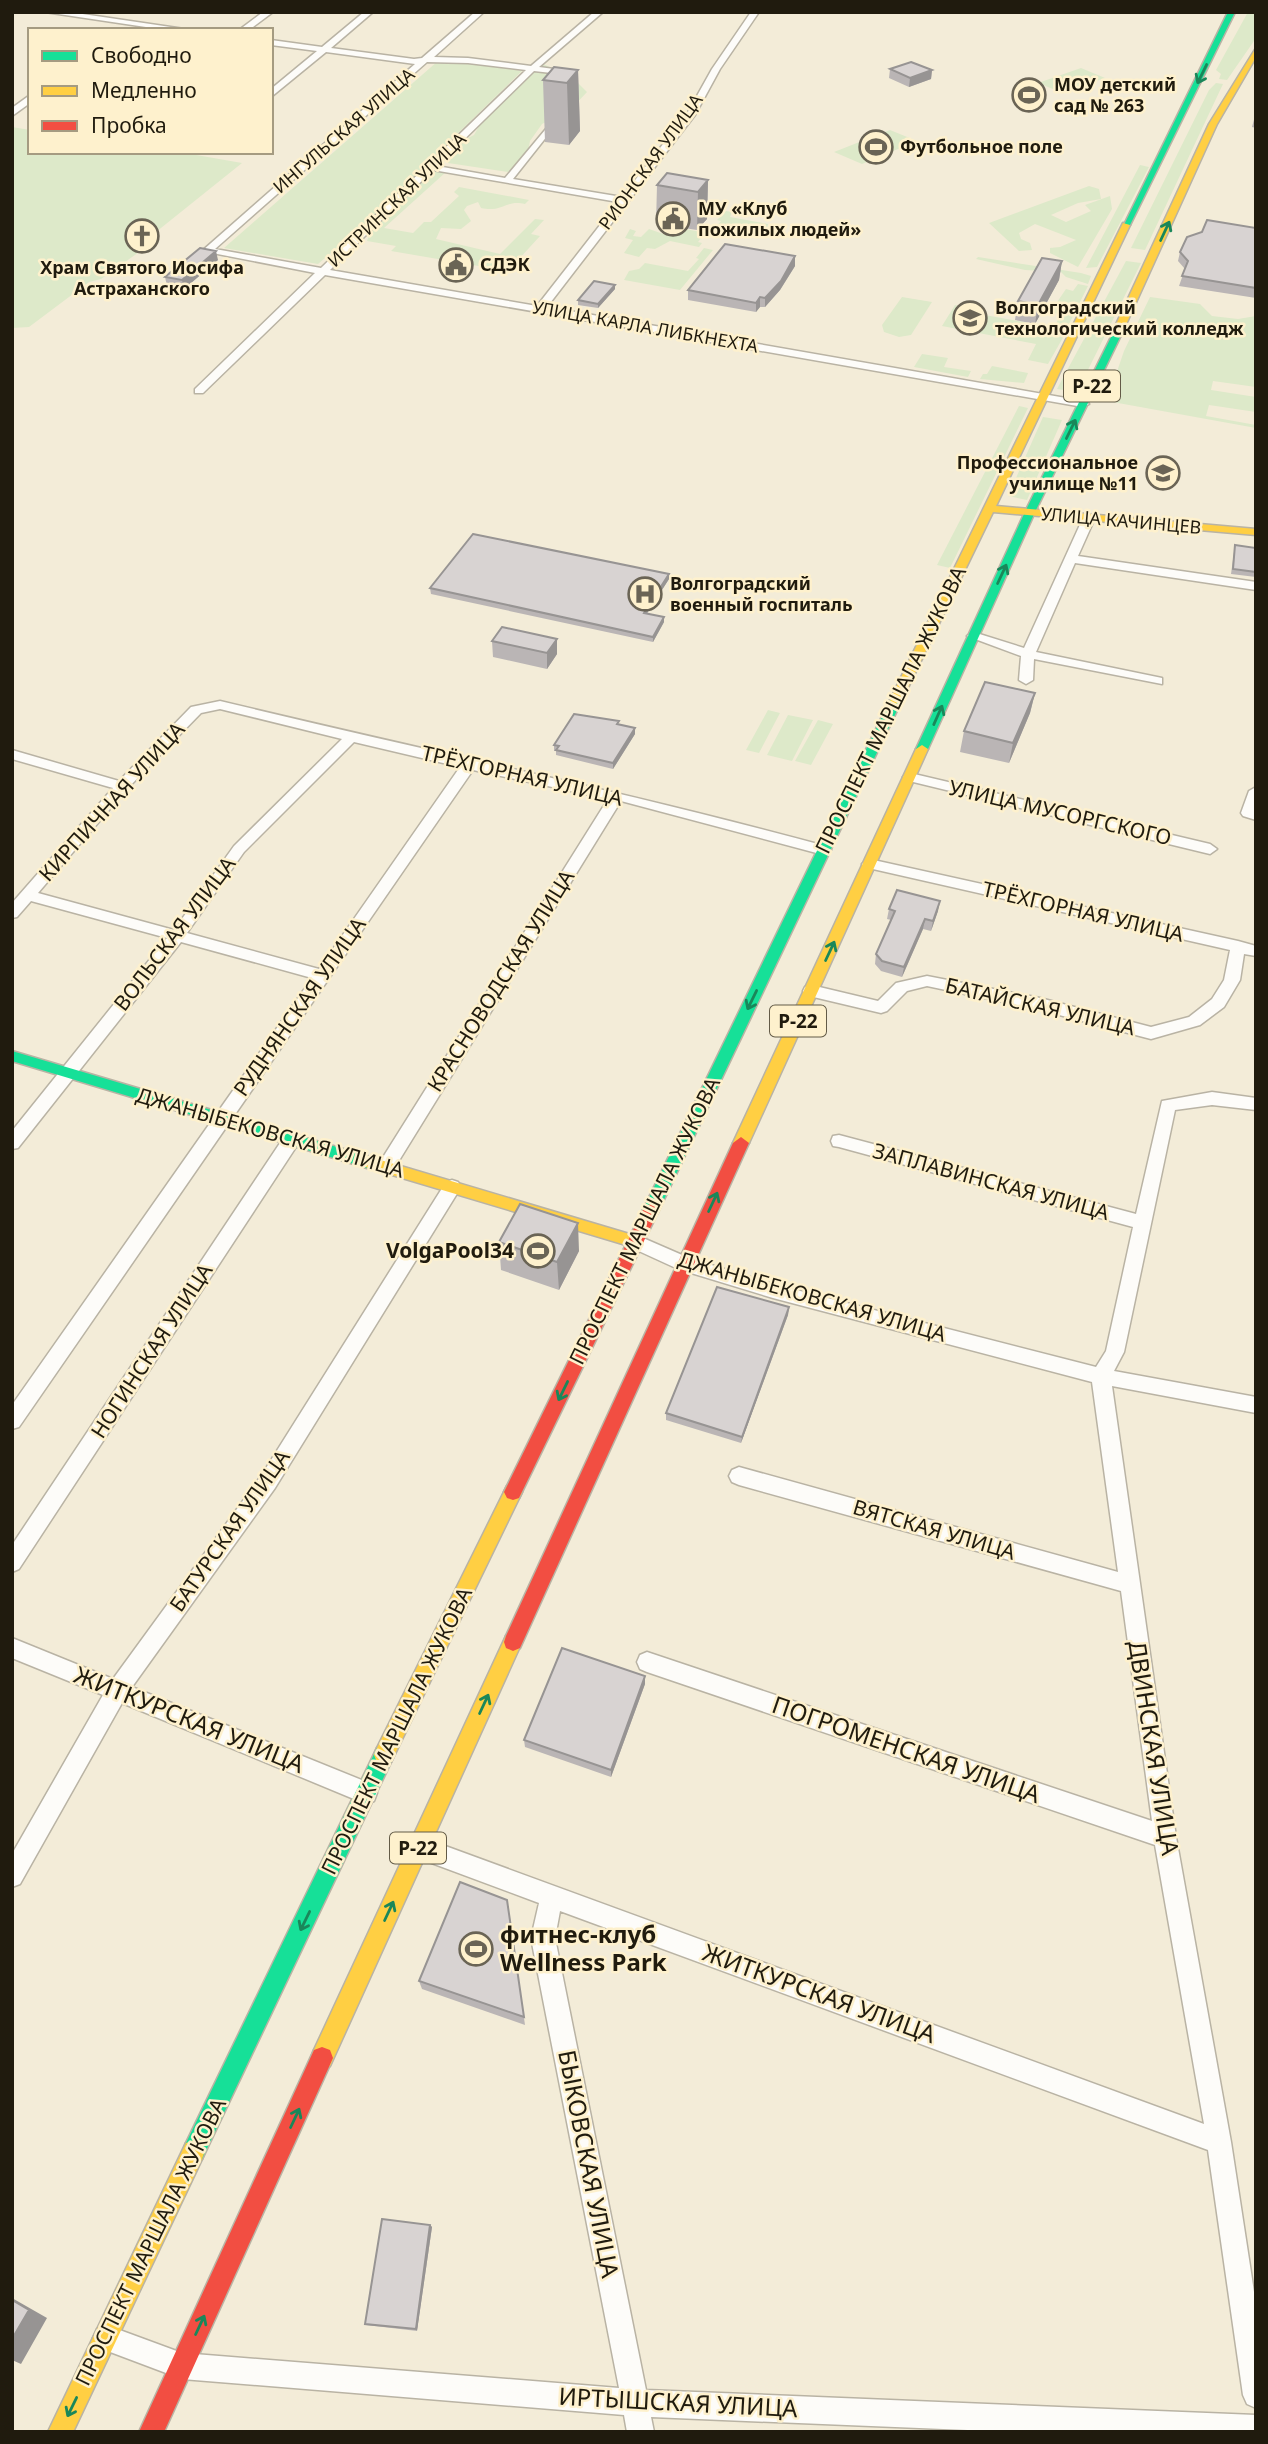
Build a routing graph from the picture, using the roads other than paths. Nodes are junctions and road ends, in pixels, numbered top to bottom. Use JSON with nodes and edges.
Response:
{"nodes":[{"id":1,"x":49,"y":12,"type":"edge"},
{"id":2,"x":270,"y":12,"type":"edge"},
{"id":3,"x":369,"y":12,"type":"edge"},
{"id":4,"x":480,"y":12,"type":"edge"},
{"id":5,"x":599,"y":12,"type":"edge"},
{"id":6,"x":755,"y":12,"type":"edge"},
{"id":7,"x":1233,"y":12,"type":"edge"},
{"id":8,"x":134,"y":27,"type":"edge"},
{"id":9,"x":152,"y":28,"type":"edge"},
{"id":10,"x":246,"y":28,"type":"edge"},
{"id":11,"x":273,"y":42,"type":"edge"},
{"id":12,"x":322,"y":50,"type":"junction"},
{"id":13,"x":1256,"y":50,"type":"edge"},
{"id":14,"x":427,"y":58,"type":"junction"},
{"id":15,"x":532,"y":69,"type":"junction"},
{"id":16,"x":566,"y":73,"type":"edge"},
{"id":17,"x":273,"y":92,"type":"edge"},
{"id":18,"x":28,"y":100,"type":"edge"},
{"id":19,"x":12,"y":113,"type":"edge"},
{"id":20,"x":555,"y":121,"type":"edge"},
{"id":21,"x":429,"y":167,"type":"junction"},
{"id":22,"x":507,"y":181,"type":"junction"},
{"id":23,"x":625,"y":200,"type":"junction"},
{"id":24,"x":207,"y":251,"type":"joint"},
{"id":25,"x":1133,"y":256,"type":"junction"},
{"id":26,"x":324,"y":271,"type":"junction"},
{"id":27,"x":541,"y":308,"type":"junction"},
{"id":28,"x":199,"y":391,"type":"dead end"},
{"id":29,"x":1041,"y":396,"type":"junction"},
{"id":30,"x":1083,"y":404,"type":"junction"},
{"id":31,"x":987,"y":508,"type":"junction"},
{"id":32,"x":1030,"y":512,"type":"junction"},
{"id":33,"x":1090,"y":518,"type":"junction"},
{"id":34,"x":1256,"y":532,"type":"edge"},
{"id":35,"x":1072,"y":558,"type":"junction"},
{"id":36,"x":1256,"y":586,"type":"edge"},
{"id":37,"x":973,"y":636,"type":"junction"},
{"id":38,"x":1028,"y":654,"type":"junction"},
{"id":39,"x":1026,"y":680,"type":"dead end"},
{"id":40,"x":1157,"y":681,"type":"dead end"},
{"id":41,"x":220,"y":705,"type":"joint"},
{"id":42,"x":352,"y":736,"type":"junction"},
{"id":43,"x":12,"y":754,"type":"edge"},
{"id":44,"x":469,"y":765,"type":"junction"},
{"id":45,"x":910,"y":777,"type":"junction"},
{"id":46,"x":122,"y":786,"type":"junction"},
{"id":47,"x":1256,"y":791,"type":"edge"},
{"id":48,"x":617,"y":796,"type":"junction"},
{"id":49,"x":1256,"y":815,"type":"edge"},
{"id":50,"x":1210,"y":849,"type":"dead end"},
{"id":51,"x":824,"y":850,"type":"junction"},
{"id":52,"x":869,"y":864,"type":"junction"},
{"id":53,"x":28,"y":895,"type":"junction"},
{"id":54,"x":12,"y":913,"type":"edge"},
{"id":55,"x":178,"y":936,"type":"junction"},
{"id":56,"x":1238,"y":946,"type":"junction"},
{"id":57,"x":1256,"y":951,"type":"edge"},
{"id":58,"x":320,"y":975,"type":"junction"},
{"id":59,"x":811,"y":991,"type":"junction"},
{"id":60,"x":12,"y":1056,"type":"edge"},
{"id":61,"x":68,"y":1073,"type":"junction"},
{"id":62,"x":1256,"y":1104,"type":"edge"},
{"id":63,"x":221,"y":1119,"type":"junction"},
{"id":64,"x":292,"y":1139,"type":"junction"},
{"id":65,"x":839,"y":1141,"type":"dead end"},
{"id":66,"x":12,"y":1143,"type":"edge"},
{"id":67,"x":386,"y":1167,"type":"junction"},
{"id":68,"x":452,"y":1187,"type":"junction"},
{"id":69,"x":1143,"y":1223,"type":"junction"},
{"id":70,"x":636,"y":1242,"type":"junction"},
{"id":71,"x":684,"y":1264,"type":"junction"},
{"id":72,"x":1101,"y":1376,"type":"junction"},
{"id":73,"x":1256,"y":1405,"type":"edge"},
{"id":74,"x":12,"y":1422,"type":"edge"},
{"id":75,"x":739,"y":1476,"type":"dead end"},
{"id":76,"x":12,"y":1563,"type":"edge"},
{"id":77,"x":1128,"y":1584,"type":"junction"},
{"id":78,"x":12,"y":1648,"type":"edge"},
{"id":79,"x":647,"y":1662,"type":"dead end"},
{"id":80,"x":118,"y":1689,"type":"junction"},
{"id":81,"x":366,"y":1793,"type":"junction"},
{"id":82,"x":1165,"y":1837,"type":"junction"},
{"id":83,"x":418,"y":1847,"type":"junction"},
{"id":84,"x":12,"y":1877,"type":"edge"},
{"id":85,"x":552,"y":1896,"type":"junction"},
{"id":86,"x":1219,"y":2141,"type":"junction"},
{"id":87,"x":106,"y":2338,"type":"junction"},
{"id":88,"x":182,"y":2366,"type":"junction"},
{"id":89,"x":1256,"y":2395,"type":"edge"},
{"id":90,"x":636,"y":2403,"type":"junction"},
{"id":91,"x":1256,"y":2428,"type":"edge"},
{"id":92,"x":60,"y":2432,"type":"edge"},
{"id":93,"x":152,"y":2432,"type":"edge"},
{"id":94,"x":641,"y":2432,"type":"edge"}],
"edges":[{"from":1,"to":8,"type":"street"},
{"from":2,"to":10,"type":"street"},
{"from":3,"to":12,"type":"street"},
{"from":4,"to":14,"type":"street","name":"ИНГУЛЬСКАЯ УЛИЦА"},
{"from":5,"to":15,"type":"street","name":"ИСТРИНСКАЯ УЛИЦА"},
{"from":6,"to":23,"type":"street","name":"РИОНСКАЯ УЛИЦА"},
{"from":7,"to":25,"type":"main road","name":"ПРОСПЕКТ МАРШАЛА ЖУКОВА","number":"Р-22","one_way":true},
{"from":8,"to":9,"type":"street"},
{"from":11,"to":12,"type":"street"},
{"from":12,"to":14,"type":"street"},
{"from":12,"to":17,"type":"street"},
{"from":25,"to":13,"type":"main road","name":"ПРОСПЕКТ МАРШАЛА ЖУКОВА","number":"Р-22","one_way":true},
{"from":14,"to":15,"type":"street"},
{"from":14,"to":24,"type":"street","name":"ИНГУЛЬСКАЯ УЛИЦА"},
{"from":15,"to":16,"type":"street"},
{"from":15,"to":21,"type":"street","name":"ИСТРИНСКАЯ УЛИЦА"},
{"from":18,"to":19,"type":"street"},
{"from":20,"to":22,"type":"street"},
{"from":21,"to":22,"type":"street"},
{"from":21,"to":26,"type":"street","name":"ИСТРИНСКАЯ УЛИЦА"},
{"from":22,"to":23,"type":"street"},
{"from":23,"to":27,"type":"street","name":"РИОНСКАЯ УЛИЦА"},
{"from":24,"to":26,"type":"street","name":"УЛИЦА КАРЛА ЛИБКНЕХТА"},
{"from":25,"to":29,"type":"main road","name":"ПРОСПЕКТ МАРШАЛА ЖУКОВА","number":"Р-22"},
{"from":25,"to":30,"type":"main road","name":"ПРОСПЕКТ МАРШАЛА ЖУКОВА","number":"Р-22"},
{"from":26,"to":27,"type":"street","name":"УЛИЦА КАРЛА ЛИБКНЕХТА"},
{"from":26,"to":28,"type":"street","name":"ИСТРИНСКАЯ УЛИЦА"},
{"from":27,"to":29,"type":"street","name":"УЛИЦА КАРЛА ЛИБКНЕХТА"},
{"from":29,"to":30,"type":"street","name":"УЛИЦА КАРЛА ЛИБКНЕХТА"},
{"from":29,"to":31,"type":"main road","name":"ПРОСПЕКТ МАРШАЛА ЖУКОВА","number":"Р-22"},
{"from":32,"to":30,"type":"main road","name":"ПРОСПЕКТ МАРШАЛА ЖУКОВА","number":"Р-22","one_way":true},
{"from":31,"to":32,"type":"main road","name":"УЛИЦА КАЧИНЦЕВ"},
{"from":31,"to":51,"type":"main road","name":"ПРОСПЕКТ МАРШАЛА ЖУКОВА","number":"Р-22"},
{"from":32,"to":33,"type":"main road","name":"УЛИЦА КАЧИНЦЕВ"},
{"from":37,"to":32,"type":"main road","name":"ПРОСПЕКТ МАРШАЛА ЖУКОВА","number":"Р-22","one_way":true},
{"from":33,"to":34,"type":"main road","name":"УЛИЦА КАЧИНЦЕВ"},
{"from":33,"to":35,"type":"street"},
{"from":35,"to":36,"type":"street"},
{"from":35,"to":38,"type":"street"},
{"from":37,"to":38,"type":"street"},
{"from":45,"to":37,"type":"main road","name":"ПРОСПЕКТ МАРШАЛА ЖУКОВА","number":"Р-22","one_way":true},
{"from":38,"to":39,"type":"street"},
{"from":38,"to":40,"type":"street"},
{"from":41,"to":42,"type":"street","name":"ТРЁХГОРНАЯ УЛИЦА"},
{"from":41,"to":46,"type":"street","name":"КИРПИЧНАЯ УЛИЦА"},
{"from":42,"to":44,"type":"street","name":"ТРЁХГОРНАЯ УЛИЦА"},
{"from":42,"to":55,"type":"street","name":"ВОЛЬСКАЯ УЛИЦА"},
{"from":43,"to":46,"type":"street"},
{"from":44,"to":48,"type":"street","name":"ТРЁХГОРНАЯ УЛИЦА"},
{"from":44,"to":58,"type":"street","name":"РУДНЯНСКАЯ УЛИЦА"},
{"from":45,"to":50,"type":"street","name":"УЛИЦА МУСОРГСКОГО"},
{"from":45,"to":52,"type":"main road","name":"ПРОСПЕКТ МАРШАЛА ЖУКОВА","number":"Р-22"},
{"from":46,"to":53,"type":"street","name":"КИРПИЧНАЯ УЛИЦА"},
{"from":47,"to":49,"type":"street"},
{"from":48,"to":51,"type":"street","name":"ТРЁХГОРНАЯ УЛИЦА"},
{"from":48,"to":67,"type":"street","name":"КРАСНОВОДСКАЯ УЛИЦА"},
{"from":51,"to":70,"type":"main road","name":"ПРОСПЕКТ МАРШАЛА ЖУКОВА","number":"Р-22","one_way":true},
{"from":52,"to":56,"type":"street","name":"ТРЁХГОРНАЯ УЛИЦА"},
{"from":59,"to":52,"type":"main road","name":"ПРОСПЕКТ МАРШАЛА ЖУКОВА","number":"Р-22","one_way":true},
{"from":53,"to":54,"type":"street","name":"КИРПИЧНАЯ УЛИЦА"},
{"from":53,"to":55,"type":"street"},
{"from":55,"to":58,"type":"street"},
{"from":55,"to":61,"type":"street","name":"ВОЛЬСКАЯ УЛИЦА"},
{"from":56,"to":57,"type":"street","name":"ТРЁХГОРНАЯ УЛИЦА"},
{"from":56,"to":59,"type":"street","name":"БАТАЙСКАЯ УЛИЦА"},
{"from":58,"to":63,"type":"street","name":"РУДНЯНСКАЯ УЛИЦА"},
{"from":71,"to":59,"type":"main road","name":"ПРОСПЕКТ МАРШАЛА ЖУКОВА","number":"Р-22","one_way":true},
{"from":60,"to":61,"type":"main road","name":"ДЖАНЫБЕКОВСКАЯ УЛИЦА"},
{"from":61,"to":63,"type":"main road","name":"ДЖАНЫБЕКОВСКАЯ УЛИЦА"},
{"from":61,"to":66,"type":"street","name":"ВОЛЬСКАЯ УЛИЦА"},
{"from":62,"to":69,"type":"street"},
{"from":63,"to":64,"type":"main road","name":"ДЖАНЫБЕКОВСКАЯ УЛИЦА"},
{"from":63,"to":74,"type":"street","name":"РУДНЯНСКАЯ УЛИЦА"},
{"from":64,"to":67,"type":"main road","name":"ДЖАНЫБЕКОВСКАЯ УЛИЦА"},
{"from":64,"to":76,"type":"street","name":"НОГИНСКАЯ УЛИЦА"},
{"from":65,"to":69,"type":"street","name":"ЗАПЛАВИНСКАЯ УЛИЦА"},
{"from":67,"to":68,"type":"main road","name":"ДЖАНЫБЕКОВСКАЯ УЛИЦА"},
{"from":68,"to":70,"type":"main road","name":"ДЖАНЫБЕКОВСКАЯ УЛИЦА"},
{"from":68,"to":80,"type":"street","name":"БАТУРСКАЯ УЛИЦА"},
{"from":69,"to":72,"type":"street"},
{"from":70,"to":71,"type":"street","name":"ДЖАНЫБЕКОВСКАЯ УЛИЦА"},
{"from":70,"to":81,"type":"main road","name":"ПРОСПЕКТ МАРШАЛА ЖУКОВА","number":"Р-22","one_way":true},
{"from":71,"to":72,"type":"street","name":"ДЖАНЫБЕКОВСКАЯ УЛИЦА"},
{"from":83,"to":71,"type":"main road","name":"ПРОСПЕКТ МАРШАЛА ЖУКОВА","number":"Р-22","one_way":true},
{"from":72,"to":73,"type":"street","name":"ДЖАНЫБЕКОВСКАЯ УЛИЦА"},
{"from":72,"to":77,"type":"street","name":"ДВИНСКАЯ УЛИЦА"},
{"from":75,"to":77,"type":"street","name":"ВЯТСКАЯ УЛИЦА"},
{"from":77,"to":82,"type":"street","name":"ДВИНСКАЯ УЛИЦА"},
{"from":78,"to":80,"type":"street","name":"ЖИТКУРСКАЯ УЛИЦА"},
{"from":79,"to":82,"type":"street","name":"ПОГРОМЕНСКАЯ УЛИЦА"},
{"from":80,"to":81,"type":"street","name":"ЖИТКУРСКАЯ УЛИЦА"},
{"from":80,"to":84,"type":"street","name":"БАТУРСКАЯ УЛИЦА"},
{"from":81,"to":87,"type":"main road","name":"ПРОСПЕКТ МАРШАЛА ЖУКОВА","number":"Р-22","one_way":true},
{"from":82,"to":86,"type":"street","name":"ДВИНСКАЯ УЛИЦА"},
{"from":83,"to":85,"type":"street","name":"ЖИТКУРСКАЯ УЛИЦА"},
{"from":88,"to":83,"type":"main road","name":"ПРОСПЕКТ МАРШАЛА ЖУКОВА","number":"Р-22","one_way":true},
{"from":85,"to":86,"type":"street","name":"ЖИТКУРСКАЯ УЛИЦА"},
{"from":85,"to":90,"type":"street","name":"БЫКОВСКАЯ УЛИЦА"},
{"from":86,"to":89,"type":"street","name":"ДВИНСКАЯ УЛИЦА"},
{"from":87,"to":88,"type":"street","name":"ИРТЫШСКАЯ УЛИЦА"},
{"from":87,"to":92,"type":"main road","name":"ПРОСПЕКТ МАРШАЛА ЖУКОВА","number":"Р-22","one_way":true},
{"from":88,"to":90,"type":"street","name":"ИРТЫШСКАЯ УЛИЦА"},
{"from":88,"to":93,"type":"main road","name":"ПРОСПЕКТ МАРШАЛА ЖУКОВА","number":"Р-22"},
{"from":90,"to":91,"type":"street","name":"ИРТЫШСКАЯ УЛИЦА"},
{"from":90,"to":94,"type":"street","name":"БЫКОВСКАЯ УЛИЦА"}]}
